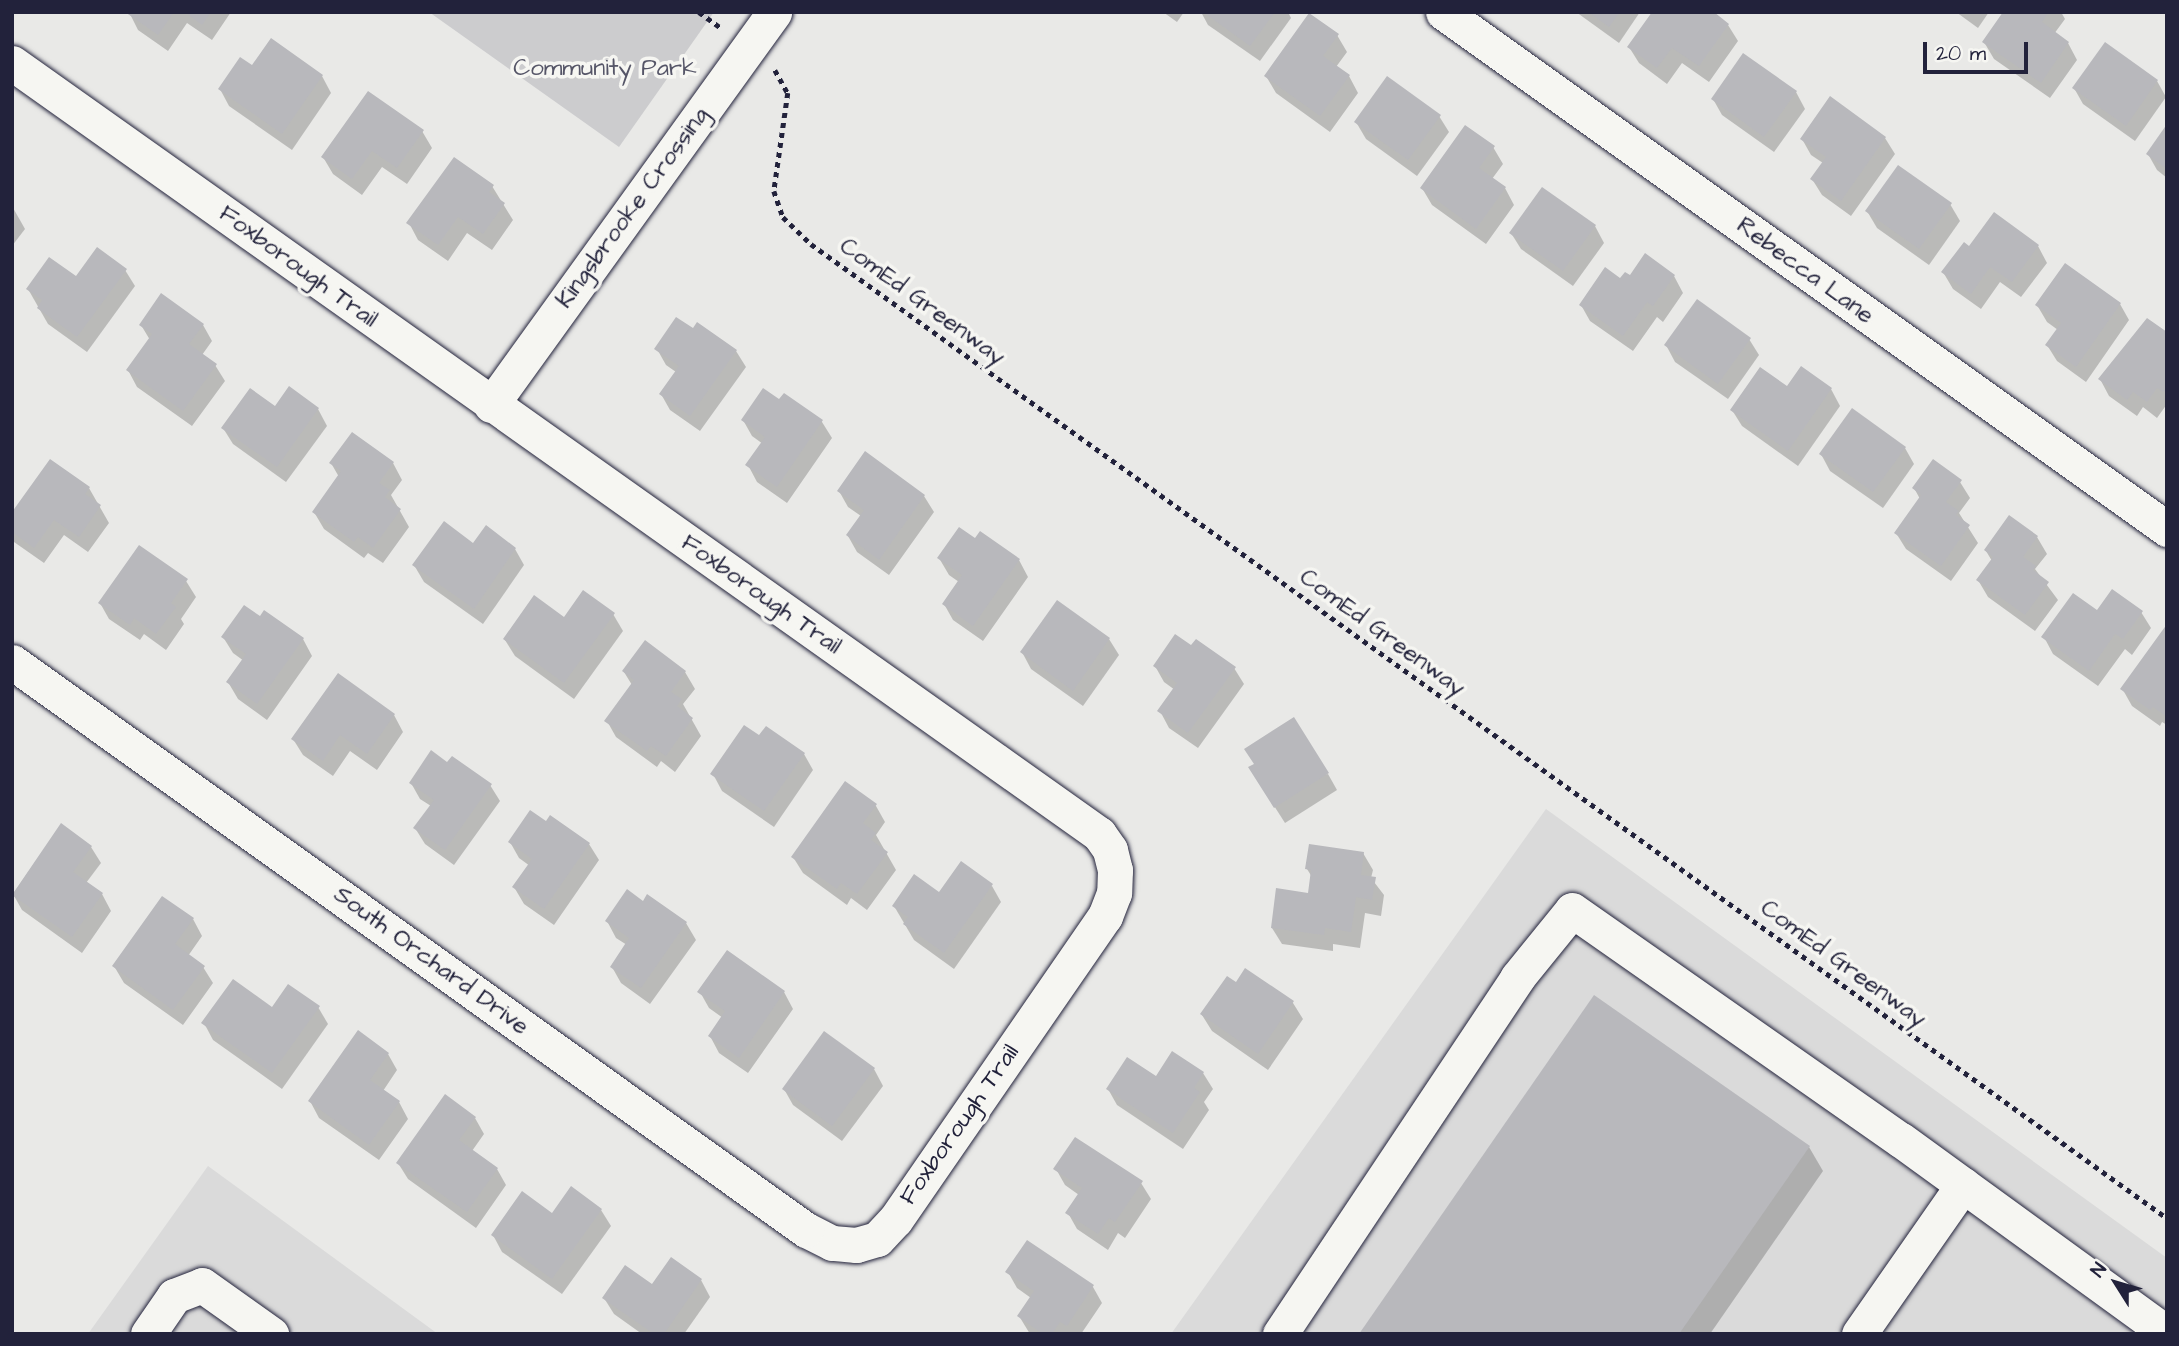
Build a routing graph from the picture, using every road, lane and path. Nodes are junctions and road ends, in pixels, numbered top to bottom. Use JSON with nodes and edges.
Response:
{"nodes":[{"id":1,"x":699,"y":12,"type":"edge"},
{"id":2,"x":774,"y":12,"type":"edge"},
{"id":3,"x":1443,"y":12,"type":"edge"},
{"id":4,"x":749,"y":48,"type":"junction"},
{"id":5,"x":12,"y":63,"type":"edge"},
{"id":6,"x":491,"y":405,"type":"junction"},
{"id":7,"x":2162,"y":516,"type":"edge"},
{"id":8,"x":12,"y":662,"type":"edge"},
{"id":9,"x":1962,"y":1185,"type":"junction"},
{"id":10,"x":2167,"y":1218,"type":"edge"},
{"id":11,"x":856,"y":1245,"type":"joint"},
{"id":12,"x":2167,"y":1333,"type":"edge"},
{"id":13,"x":148,"y":1334,"type":"edge"},
{"id":14,"x":271,"y":1334,"type":"edge"},
{"id":15,"x":1280,"y":1334,"type":"edge"},
{"id":16,"x":1859,"y":1334,"type":"edge"}],
"edges":[{"from":1,"to":4,"type":"path","name":"ComEd Greenway"},
{"from":2,"to":4,"type":"street","name":"Kingsbrooke Crossing"},
{"from":3,"to":7,"type":"street","name":"Rebecca Lane"},
{"from":4,"to":6,"type":"street","name":"Kingsbrooke Crossing"},
{"from":4,"to":10,"type":"path","name":"ComEd Greenway"},
{"from":5,"to":6,"type":"street","name":"Foxborough Trail"},
{"from":6,"to":11,"type":"street","name":"Foxborough Trail"},
{"from":8,"to":11,"type":"street","name":"South Orchard Drive"},
{"from":9,"to":12,"type":"street"},
{"from":9,"to":15,"type":"street"},
{"from":9,"to":16,"type":"street"},
{"from":13,"to":14,"type":"street"}]}
